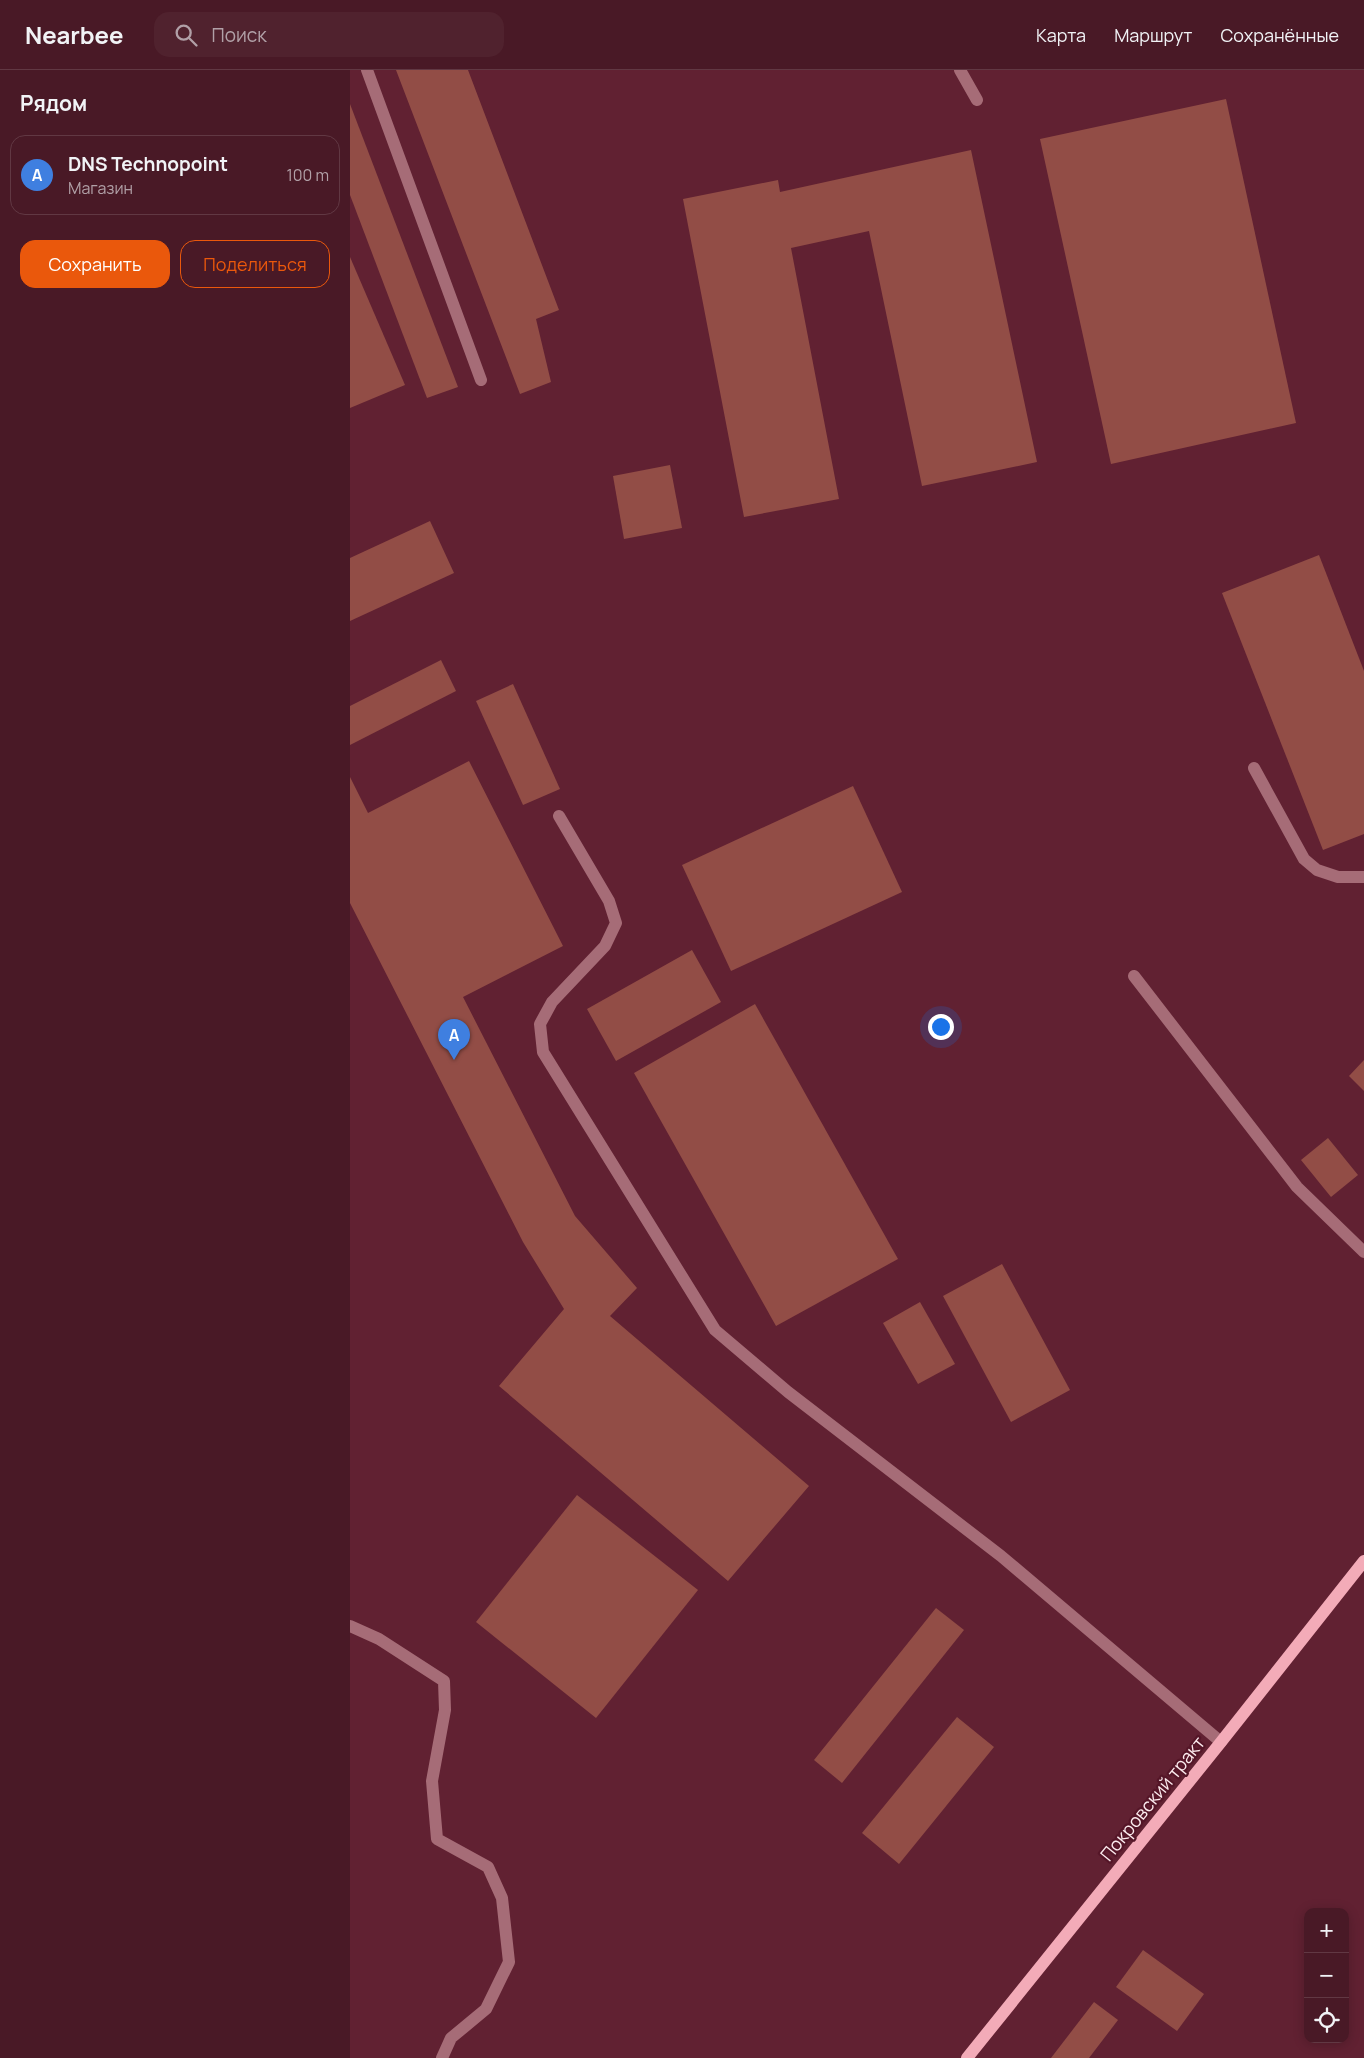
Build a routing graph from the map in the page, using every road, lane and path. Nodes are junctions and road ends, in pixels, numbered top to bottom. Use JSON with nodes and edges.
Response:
{"nodes":[{"id":1,"x":367,"y":70,"type":"edge"},
{"id":2,"x":960,"y":70,"type":"edge"},
{"id":3,"x":977,"y":100,"type":"dead end"},
{"id":4,"x":481,"y":380,"type":"dead end"},
{"id":5,"x":1254,"y":768,"type":"dead end"},
{"id":6,"x":559,"y":816,"type":"dead end"},
{"id":7,"x":1364,"y":878,"type":"edge"},
{"id":8,"x":1134,"y":976,"type":"dead end"},
{"id":9,"x":1364,"y":1252,"type":"edge"},
{"id":10,"x":1364,"y":1561,"type":"edge"},
{"id":11,"x":350,"y":1626,"type":"edge"},
{"id":12,"x":1221,"y":1742,"type":"junction"},
{"id":13,"x":442,"y":2058,"type":"edge"},
{"id":14,"x":967,"y":2058,"type":"edge"}],
"edges":[{"from":1,"to":4,"type":"lane"},
{"from":2,"to":3,"type":"lane"},
{"from":5,"to":7,"type":"lane"},
{"from":6,"to":12,"type":"lane"},
{"from":8,"to":9,"type":"lane"},
{"from":10,"to":12,"type":"main road","name":"Покровский тракт"},
{"from":11,"to":13,"type":"lane"},
{"from":12,"to":14,"type":"main road","name":"Покровский тракт"}]}
